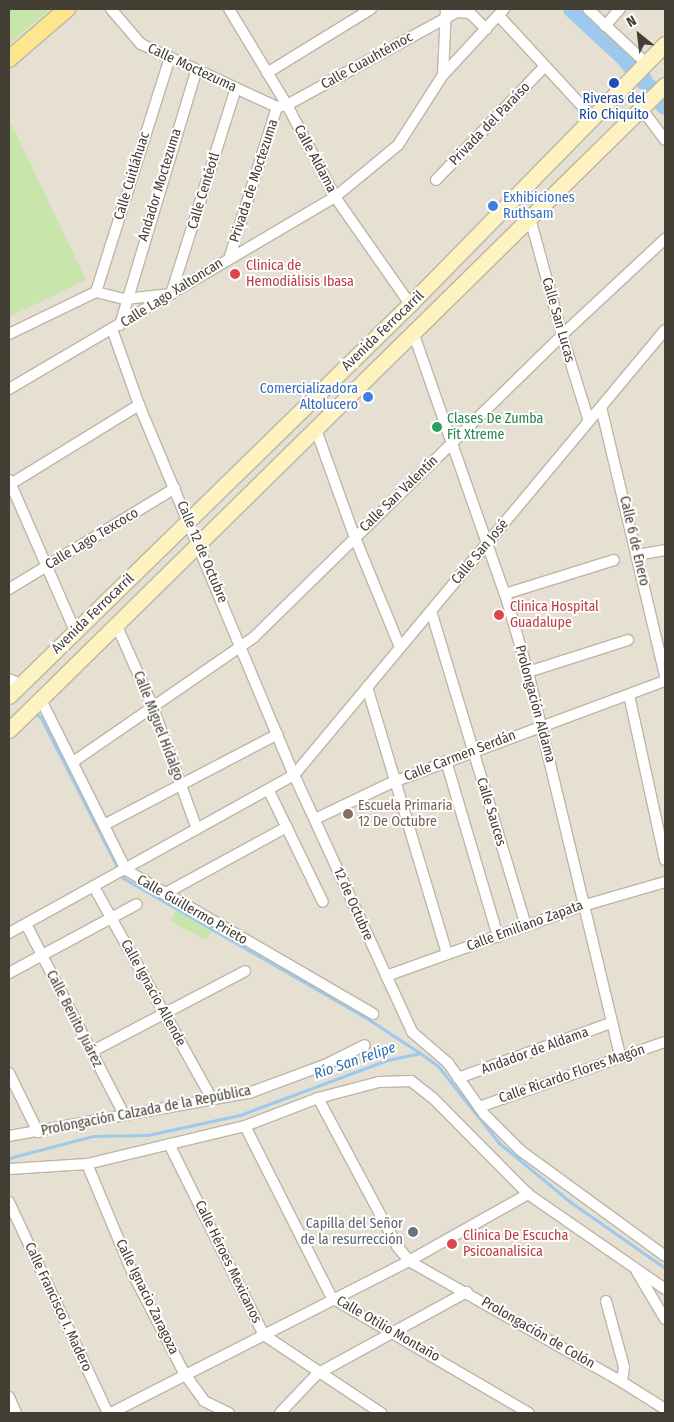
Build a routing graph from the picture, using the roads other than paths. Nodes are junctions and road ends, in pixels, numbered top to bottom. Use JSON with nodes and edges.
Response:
{"nodes":[{"id":1,"x":68,"y":9,"type":"edge"},
{"id":2,"x":111,"y":9,"type":"edge"},
{"id":3,"x":371,"y":9,"type":"edge"},
{"id":4,"x":588,"y":9,"type":"edge"},
{"id":5,"x":620,"y":9,"type":"edge"},
{"id":6,"x":234,"y":10,"type":"edge"},
{"id":7,"x":447,"y":12,"type":"edge"},
{"id":8,"x":502,"y":13,"type":"edge"},
{"id":9,"x":476,"y":14,"type":"edge"},
{"id":10,"x":605,"y":26,"type":"junction"},
{"id":11,"x":486,"y":29,"type":"junction"},
{"id":12,"x":665,"y":44,"type":"edge"},
{"id":13,"x":9,"y":59,"type":"edge"},
{"id":14,"x":169,"y":60,"type":"junction"},
{"id":15,"x":644,"y":65,"type":"junction"},
{"id":16,"x":544,"y":67,"type":"junction"},
{"id":17,"x":196,"y":71,"type":"junction"},
{"id":18,"x":267,"y":73,"type":"junction"},
{"id":19,"x":442,"y":75,"type":"junction"},
{"id":20,"x":664,"y":87,"type":"edge"},
{"id":21,"x":236,"y":88,"type":"junction"},
{"id":22,"x":643,"y":105,"type":"junction"},
{"id":23,"x":282,"y":106,"type":"junction"},
{"id":24,"x":593,"y":118,"type":"junction"},
{"id":25,"x":665,"y":140,"type":"edge"},
{"id":26,"x":547,"y":165,"type":"junction"},
{"id":27,"x":436,"y":180,"type":"dead end"},
{"id":28,"x":566,"y":182,"type":"junction"},
{"id":29,"x":335,"y":197,"type":"junction"},
{"id":30,"x":530,"y":218,"type":"junction"},
{"id":31,"x":665,"y":239,"type":"edge"},
{"id":32,"x":230,"y":256,"type":"junction"},
{"id":33,"x":96,"y":292,"type":"junction"},
{"id":34,"x":171,"y":294,"type":"junction"},
{"id":35,"x":125,"y":299,"type":"junction"},
{"id":36,"x":410,"y":304,"type":"junction"},
{"id":37,"x":116,"y":327,"type":"junction"},
{"id":38,"x":665,"y":330,"type":"edge"},
{"id":39,"x":413,"y":332,"type":"junction"},
{"id":40,"x":9,"y":334,"type":"edge"},
{"id":41,"x":562,"y":335,"type":"junction"},
{"id":42,"x":9,"y":389,"type":"edge"},
{"id":43,"x":139,"y":405,"type":"junction"},
{"id":44,"x":601,"y":407,"type":"junction"},
{"id":45,"x":589,"y":420,"type":"junction"},
{"id":46,"x":315,"y":427,"type":"junction"},
{"id":47,"x":452,"y":443,"type":"junction"},
{"id":48,"x":9,"y":483,"type":"edge"},
{"id":49,"x":175,"y":488,"type":"junction"},
{"id":50,"x":190,"y":518,"type":"junction"},
{"id":51,"x":355,"y":538,"type":"junction"},
{"id":52,"x":198,"y":540,"type":"junction"},
{"id":53,"x":488,"y":542,"type":"junction"},
{"id":54,"x":665,"y":550,"type":"edge"},
{"id":55,"x":637,"y":555,"type":"junction"},
{"id":56,"x":614,"y":560,"type":"dead end"},
{"id":57,"x":47,"y":566,"type":"junction"},
{"id":58,"x":9,"y":589,"type":"edge"},
{"id":59,"x":505,"y":594,"type":"junction"},
{"id":60,"x":431,"y":611,"type":"junction"},
{"id":61,"x":116,"y":624,"type":"junction"},
{"id":62,"x":76,"y":632,"type":"junction"},
{"id":63,"x":628,"y":640,"type":"dead end"},
{"id":64,"x":241,"y":646,"type":"junction"},
{"id":65,"x":400,"y":647,"type":"junction"},
{"id":66,"x":528,"y":672,"type":"junction"},
{"id":67,"x":665,"y":676,"type":"edge"},
{"id":68,"x":665,"y":680,"type":"edge"},
{"id":69,"x":13,"y":687,"type":"edge"},
{"id":70,"x":367,"y":687,"type":"junction"},
{"id":71,"x":630,"y":695,"type":"junction"},
{"id":72,"x":34,"y":704,"type":"junction"},
{"id":73,"x":152,"y":705,"type":"junction"},
{"id":74,"x":542,"y":724,"type":"junction"},
{"id":75,"x":9,"y":730,"type":"edge"},
{"id":76,"x":278,"y":734,"type":"junction"},
{"id":77,"x":472,"y":750,"type":"junction"},
{"id":78,"x":446,"y":761,"type":"junction"},
{"id":79,"x":73,"y":762,"type":"junction"},
{"id":80,"x":294,"y":775,"type":"junction"},
{"id":81,"x":394,"y":782,"type":"junction"},
{"id":82,"x":180,"y":786,"type":"junction"},
{"id":83,"x":269,"y":791,"type":"junction"},
{"id":84,"x":315,"y":819,"type":"junction"},
{"id":85,"x":104,"y":825,"type":"junction"},
{"id":86,"x":287,"y":827,"type":"junction"},
{"id":87,"x":197,"y":829,"type":"junction"},
{"id":88,"x":665,"y":860,"type":"edge"},
{"id":89,"x":121,"y":873,"type":"junction"},
{"id":90,"x":665,"y":882,"type":"edge"},
{"id":91,"x":94,"y":887,"type":"junction"},
{"id":92,"x":164,"y":894,"type":"junction"},
{"id":93,"x":323,"y":902,"type":"dead end"},
{"id":94,"x":137,"y":904,"type":"dead end"},
{"id":95,"x":582,"y":906,"type":"junction"},
{"id":96,"x":112,"y":918,"type":"junction"},
{"id":97,"x":26,"y":924,"type":"junction"},
{"id":98,"x":526,"y":926,"type":"junction"},
{"id":99,"x":9,"y":933,"type":"edge"},
{"id":100,"x":498,"y":936,"type":"junction"},
{"id":101,"x":446,"y":954,"type":"junction"},
{"id":102,"x":41,"y":955,"type":"junction"},
{"id":103,"x":245,"y":971,"type":"dead end"},
{"id":104,"x":9,"y":973,"type":"edge"},
{"id":105,"x":386,"y":976,"type":"junction"},
{"id":106,"x":165,"y":1013,"type":"junction"},
{"id":107,"x":372,"y":1014,"type":"dead end"},
{"id":108,"x":611,"y":1023,"type":"junction"},
{"id":109,"x":665,"y":1042,"type":"edge"},
{"id":110,"x":365,"y":1045,"type":"dead end"},
{"id":111,"x":91,"y":1052,"type":"junction"},
{"id":112,"x":620,"y":1056,"type":"junction"},
{"id":113,"x":9,"y":1073,"type":"edge"},
{"id":114,"x":458,"y":1078,"type":"junction"},
{"id":115,"x":318,"y":1098,"type":"junction"},
{"id":116,"x":212,"y":1099,"type":"junction"},
{"id":117,"x":479,"y":1107,"type":"junction"},
{"id":118,"x":123,"y":1114,"type":"junction"},
{"id":119,"x":245,"y":1126,"type":"junction"},
{"id":120,"x":38,"y":1132,"type":"junction"},
{"id":121,"x":9,"y":1136,"type":"edge"},
{"id":122,"x":169,"y":1144,"type":"junction"},
{"id":123,"x":87,"y":1164,"type":"junction"},
{"id":124,"x":9,"y":1169,"type":"edge"},
{"id":125,"x":528,"y":1194,"type":"junction"},
{"id":126,"x":9,"y":1202,"type":"edge"},
{"id":127,"x":665,"y":1256,"type":"edge"},
{"id":128,"x":409,"y":1261,"type":"junction"},
{"id":129,"x":636,"y":1271,"type":"junction"},
{"id":130,"x":665,"y":1289,"type":"edge"},
{"id":131,"x":467,"y":1292,"type":"junction"},
{"id":132,"x":332,"y":1298,"type":"junction"},
{"id":133,"x":606,"y":1301,"type":"dead end"},
{"id":134,"x":665,"y":1319,"type":"edge"},
{"id":135,"x":395,"y":1332,"type":"junction"},
{"id":136,"x":264,"y":1335,"type":"junction"},
{"id":137,"x":184,"y":1373,"type":"junction"},
{"id":138,"x":318,"y":1374,"type":"junction"},
{"id":139,"x":622,"y":1382,"type":"junction"},
{"id":140,"x":9,"y":1397,"type":"edge"},
{"id":141,"x":665,"y":1409,"type":"edge"},
{"id":142,"x":16,"y":1413,"type":"edge"},
{"id":143,"x":109,"y":1413,"type":"edge"},
{"id":144,"x":229,"y":1413,"type":"edge"},
{"id":145,"x":280,"y":1413,"type":"edge"},
{"id":146,"x":381,"y":1413,"type":"edge"},
{"id":147,"x":529,"y":1413,"type":"edge"}],
"edges":[{"from":1,"to":13,"type":"main road"},
{"from":2,"to":14,"type":"street","name":"Calle Moctezuma"},
{"from":3,"to":18,"type":"street"},
{"from":4,"to":10,"type":"street"},
{"from":5,"to":10,"type":"street"},
{"from":6,"to":18,"type":"street","name":"Calle Aldama"},
{"from":7,"to":9,"type":"street"},
{"from":7,"to":19,"type":"street"},
{"from":7,"to":23,"type":"street","name":"Calle Cuauhtémoc"},
{"from":8,"to":11,"type":"street"},
{"from":8,"to":16,"type":"street"},
{"from":9,"to":11,"type":"street"},
{"from":10,"to":15,"type":"street"},
{"from":11,"to":19,"type":"street"},
{"from":12,"to":15,"type":"main road","name":"Avenida Ferrocarril"},
{"from":14,"to":17,"type":"street","name":"Calle Moctezuma"},
{"from":14,"to":33,"type":"street","name":"Calle Cuitláhuac"},
{"from":15,"to":24,"type":"main road","name":"Avenida Ferrocarril"},
{"from":16,"to":24,"type":"street"},
{"from":16,"to":27,"type":"street","name":"Privada del Paraíso"},
{"from":17,"to":21,"type":"street","name":"Calle Moctezuma"},
{"from":17,"to":35,"type":"street","name":"Andador Moctezuma"},
{"from":18,"to":23,"type":"street","name":"Calle Aldama"},
{"from":19,"to":29,"type":"street"},
{"from":20,"to":22,"type":"main road","name":"Avenida Ferrocarril"},
{"from":21,"to":23,"type":"street","name":"Calle Moctezuma"},
{"from":21,"to":34,"type":"street","name":"Calle Centéotl"},
{"from":22,"to":25,"type":"street"},
{"from":22,"to":28,"type":"main road","name":"Avenida Ferrocarril"},
{"from":23,"to":29,"type":"street","name":"Calle Aldama"},
{"from":23,"to":32,"type":"street","name":"Privada de Moctezuma"},
{"from":24,"to":26,"type":"main road","name":"Avenida Ferrocarril"},
{"from":26,"to":28,"type":"main road"},
{"from":26,"to":36,"type":"main road","name":"Avenida Ferrocarril"},
{"from":28,"to":30,"type":"main road","name":"Avenida Ferrocarril"},
{"from":29,"to":32,"type":"street","name":"Calle Lago Xaltoncan"},
{"from":29,"to":36,"type":"street","name":"Calle Aldama"},
{"from":30,"to":39,"type":"main road","name":"Avenida Ferrocarril"},
{"from":30,"to":41,"type":"street","name":"Calle San Lucas"},
{"from":31,"to":41,"type":"street","name":"Calle San Valentín"},
{"from":32,"to":34,"type":"street","name":"Calle Lago Xaltoncan"},
{"from":33,"to":35,"type":"street"},
{"from":33,"to":40,"type":"street"},
{"from":34,"to":35,"type":"street"},
{"from":34,"to":37,"type":"street","name":"Calle Lago Xaltoncan"},
{"from":35,"to":37,"type":"street"},
{"from":36,"to":50,"type":"main road","name":"Avenida Ferrocarril"},
{"from":37,"to":42,"type":"street","name":"Calle Lago Xaltoncan"},
{"from":37,"to":43,"type":"street","name":"Calle 12 de Octubre"},
{"from":38,"to":44,"type":"street","name":"Calle San José"},
{"from":39,"to":46,"type":"main road","name":"Avenida Ferrocarril"},
{"from":39,"to":47,"type":"street","name":"Prolongación Aldama"},
{"from":41,"to":45,"type":"street","name":"Calle San Lucas"},
{"from":41,"to":47,"type":"street","name":"Calle San Valentín"},
{"from":43,"to":48,"type":"street"},
{"from":43,"to":49,"type":"street","name":"Calle 12 de Octubre"},
{"from":44,"to":45,"type":"street","name":"Calle San José"},
{"from":44,"to":55,"type":"street","name":"Calle 6 de Enero"},
{"from":45,"to":53,"type":"street","name":"Calle San José"},
{"from":46,"to":51,"type":"street"},
{"from":46,"to":52,"type":"main road","name":"Avenida Ferrocarril"},
{"from":47,"to":51,"type":"street","name":"Calle San Valentín"},
{"from":47,"to":53,"type":"street","name":"Prolongación Aldama"},
{"from":48,"to":57,"type":"street"},
{"from":49,"to":50,"type":"street","name":"Calle 12 de Octubre"},
{"from":49,"to":57,"type":"street","name":"Calle Lago Texcoco"},
{"from":50,"to":52,"type":"street","name":"Calle 12 de Octubre"},
{"from":50,"to":62,"type":"main road","name":"Avenida Ferrocarril"},
{"from":51,"to":64,"type":"street","name":"Calle San Valentín"},
{"from":51,"to":65,"type":"street"},
{"from":52,"to":61,"type":"main road","name":"Avenida Ferrocarril"},
{"from":52,"to":64,"type":"street","name":"Calle 12 de Octubre"},
{"from":53,"to":59,"type":"street","name":"Prolongación Aldama"},
{"from":53,"to":60,"type":"street","name":"Calle San José"},
{"from":54,"to":55,"type":"street"},
{"from":55,"to":67,"type":"street","name":"Calle 6 de Enero"},
{"from":56,"to":59,"type":"street"},
{"from":57,"to":58,"type":"street","name":"Calle Lago Texcoco"},
{"from":57,"to":62,"type":"street"},
{"from":59,"to":66,"type":"street","name":"Prolongación Aldama"},
{"from":60,"to":65,"type":"street","name":"Calle San José"},
{"from":60,"to":77,"type":"street","name":"Calle Sauces"},
{"from":61,"to":72,"type":"main road","name":"Avenida Ferrocarril"},
{"from":61,"to":73,"type":"street","name":"Calle Miguel Hidalgo"},
{"from":62,"to":69,"type":"main road","name":"Avenida Ferrocarril"},
{"from":63,"to":66,"type":"street"},
{"from":64,"to":73,"type":"street","name":"Calle San Valentín"},
{"from":64,"to":76,"type":"street","name":"Calle 12 de Octubre"},
{"from":65,"to":70,"type":"street","name":"Calle San José"},
{"from":66,"to":74,"type":"street","name":"Prolongación Aldama"},
{"from":68,"to":71,"type":"street","name":"Calle Carmen Serdán"},
{"from":70,"to":80,"type":"street","name":"Calle San José"},
{"from":70,"to":81,"type":"street"},
{"from":71,"to":74,"type":"street","name":"Calle Carmen Serdán"},
{"from":71,"to":88,"type":"street"},
{"from":72,"to":75,"type":"main road","name":"Avenida Ferrocarril"},
{"from":72,"to":79,"type":"street","name":"Calle Guillermo Prieto"},
{"from":73,"to":79,"type":"street","name":"Calle San Valentín"},
{"from":73,"to":82,"type":"street","name":"Calle Miguel Hidalgo"},
{"from":74,"to":77,"type":"street","name":"Calle Carmen Serdán"},
{"from":74,"to":95,"type":"street","name":"Prolongación Aldama"},
{"from":76,"to":80,"type":"street","name":"Calle 12 de Octubre"},
{"from":76,"to":82,"type":"street"},
{"from":77,"to":78,"type":"street","name":"Calle Carmen Serdán"},
{"from":77,"to":98,"type":"street","name":"Calle Sauces"},
{"from":78,"to":81,"type":"street","name":"Calle Carmen Serdán"},
{"from":78,"to":100,"type":"street"},
{"from":79,"to":85,"type":"street","name":"Calle Guillermo Prieto"},
{"from":80,"to":83,"type":"street","name":"Calle San José"},
{"from":80,"to":84,"type":"street","name":"12 de Octubre"},
{"from":81,"to":84,"type":"street","name":"Calle Carmen Serdán"},
{"from":81,"to":101,"type":"street"},
{"from":82,"to":85,"type":"street"},
{"from":82,"to":87,"type":"street","name":"Calle Miguel Hidalgo"},
{"from":83,"to":86,"type":"street"},
{"from":83,"to":87,"type":"street","name":"Calle San José"},
{"from":84,"to":105,"type":"street","name":"12 de Octubre"},
{"from":85,"to":89,"type":"street","name":"Calle Guillermo Prieto"},
{"from":86,"to":92,"type":"street"},
{"from":86,"to":93,"type":"street"},
{"from":87,"to":89,"type":"street","name":"Calle San José"},
{"from":89,"to":91,"type":"street","name":"Calle San José"},
{"from":89,"to":92,"type":"street","name":"Calle Guillermo Prieto"},
{"from":90,"to":95,"type":"street","name":"Calle Emiliano Zapata"},
{"from":91,"to":96,"type":"street","name":"Calle Ignacio Allende"},
{"from":91,"to":97,"type":"street","name":"Calle San José"},
{"from":92,"to":107,"type":"street","name":"Calle Guillermo Prieto"},
{"from":94,"to":96,"type":"street"},
{"from":95,"to":98,"type":"street","name":"Calle Emiliano Zapata"},
{"from":95,"to":108,"type":"street","name":"Prolongación Aldama"},
{"from":96,"to":102,"type":"street"},
{"from":96,"to":106,"type":"street","name":"Calle Ignacio Allende"},
{"from":97,"to":99,"type":"street","name":"Calle San José"},
{"from":97,"to":102,"type":"street","name":"Calle Benito Juárez"},
{"from":98,"to":100,"type":"street","name":"Calle Emiliano Zapata"},
{"from":100,"to":101,"type":"street","name":"Calle Emiliano Zapata"},
{"from":101,"to":105,"type":"street","name":"Calle Emiliano Zapata"},
{"from":102,"to":104,"type":"street"},
{"from":102,"to":111,"type":"street","name":"Calle Benito Juárez"},
{"from":103,"to":106,"type":"street"},
{"from":105,"to":114,"type":"street","name":"12 de Octubre"},
{"from":106,"to":111,"type":"street"},
{"from":106,"to":116,"type":"street","name":"Calle Ignacio Allende"},
{"from":108,"to":112,"type":"street","name":"Prolongación Aldama"},
{"from":108,"to":114,"type":"street","name":"Andador de Aldama"},
{"from":109,"to":112,"type":"street","name":"Calle Ricardo Flores Magón"},
{"from":110,"to":116,"type":"street","name":"Prolongación Calzada de la República"},
{"from":111,"to":118,"type":"street","name":"Calle Benito Juárez"},
{"from":112,"to":117,"type":"street","name":"Calle Ricardo Flores Magón"},
{"from":113,"to":120,"type":"street"},
{"from":114,"to":117,"type":"street"},
{"from":115,"to":119,"type":"street"},
{"from":115,"to":125,"type":"street"},
{"from":115,"to":128,"type":"street"},
{"from":116,"to":118,"type":"street","name":"Prolongación Calzada de la República"},
{"from":117,"to":127,"type":"street"},
{"from":118,"to":120,"type":"street","name":"Prolongación Calzada de la República"},
{"from":119,"to":122,"type":"street"},
{"from":119,"to":132,"type":"street","name":"Calle Otilio Montaño"},
{"from":120,"to":121,"type":"street","name":"Prolongación Calzada de la República"},
{"from":122,"to":123,"type":"street"},
{"from":122,"to":136,"type":"street","name":"Calle Héroes Mexicanos"},
{"from":123,"to":124,"type":"street"},
{"from":123,"to":137,"type":"street","name":"Calle Ignacio Zaragoza"},
{"from":125,"to":128,"type":"street"},
{"from":125,"to":129,"type":"street"},
{"from":126,"to":143,"type":"street","name":"Calle Francisco I. Madero"},
{"from":128,"to":131,"type":"street","name":"Prolongación de Colón"},
{"from":128,"to":132,"type":"street"},
{"from":129,"to":130,"type":"street"},
{"from":129,"to":134,"type":"street"},
{"from":131,"to":135,"type":"street"},
{"from":131,"to":139,"type":"street","name":"Prolongación de Colón"},
{"from":132,"to":135,"type":"street","name":"Calle Otilio Montaño"},
{"from":132,"to":136,"type":"street"},
{"from":133,"to":139,"type":"street"},
{"from":135,"to":138,"type":"street"},
{"from":135,"to":147,"type":"street","name":"Calle Otilio Montaño"},
{"from":136,"to":137,"type":"street"},
{"from":136,"to":138,"type":"street","name":"Calle Héroes Mexicanos"},
{"from":137,"to":143,"type":"street"},
{"from":137,"to":144,"type":"street","name":"Calle Ignacio Zaragoza"},
{"from":138,"to":145,"type":"street"},
{"from":138,"to":146,"type":"street","name":"Calle Héroes Mexicanos"},
{"from":139,"to":141,"type":"street","name":"Prolongación de Colón"},
{"from":140,"to":142,"type":"street"}]}
